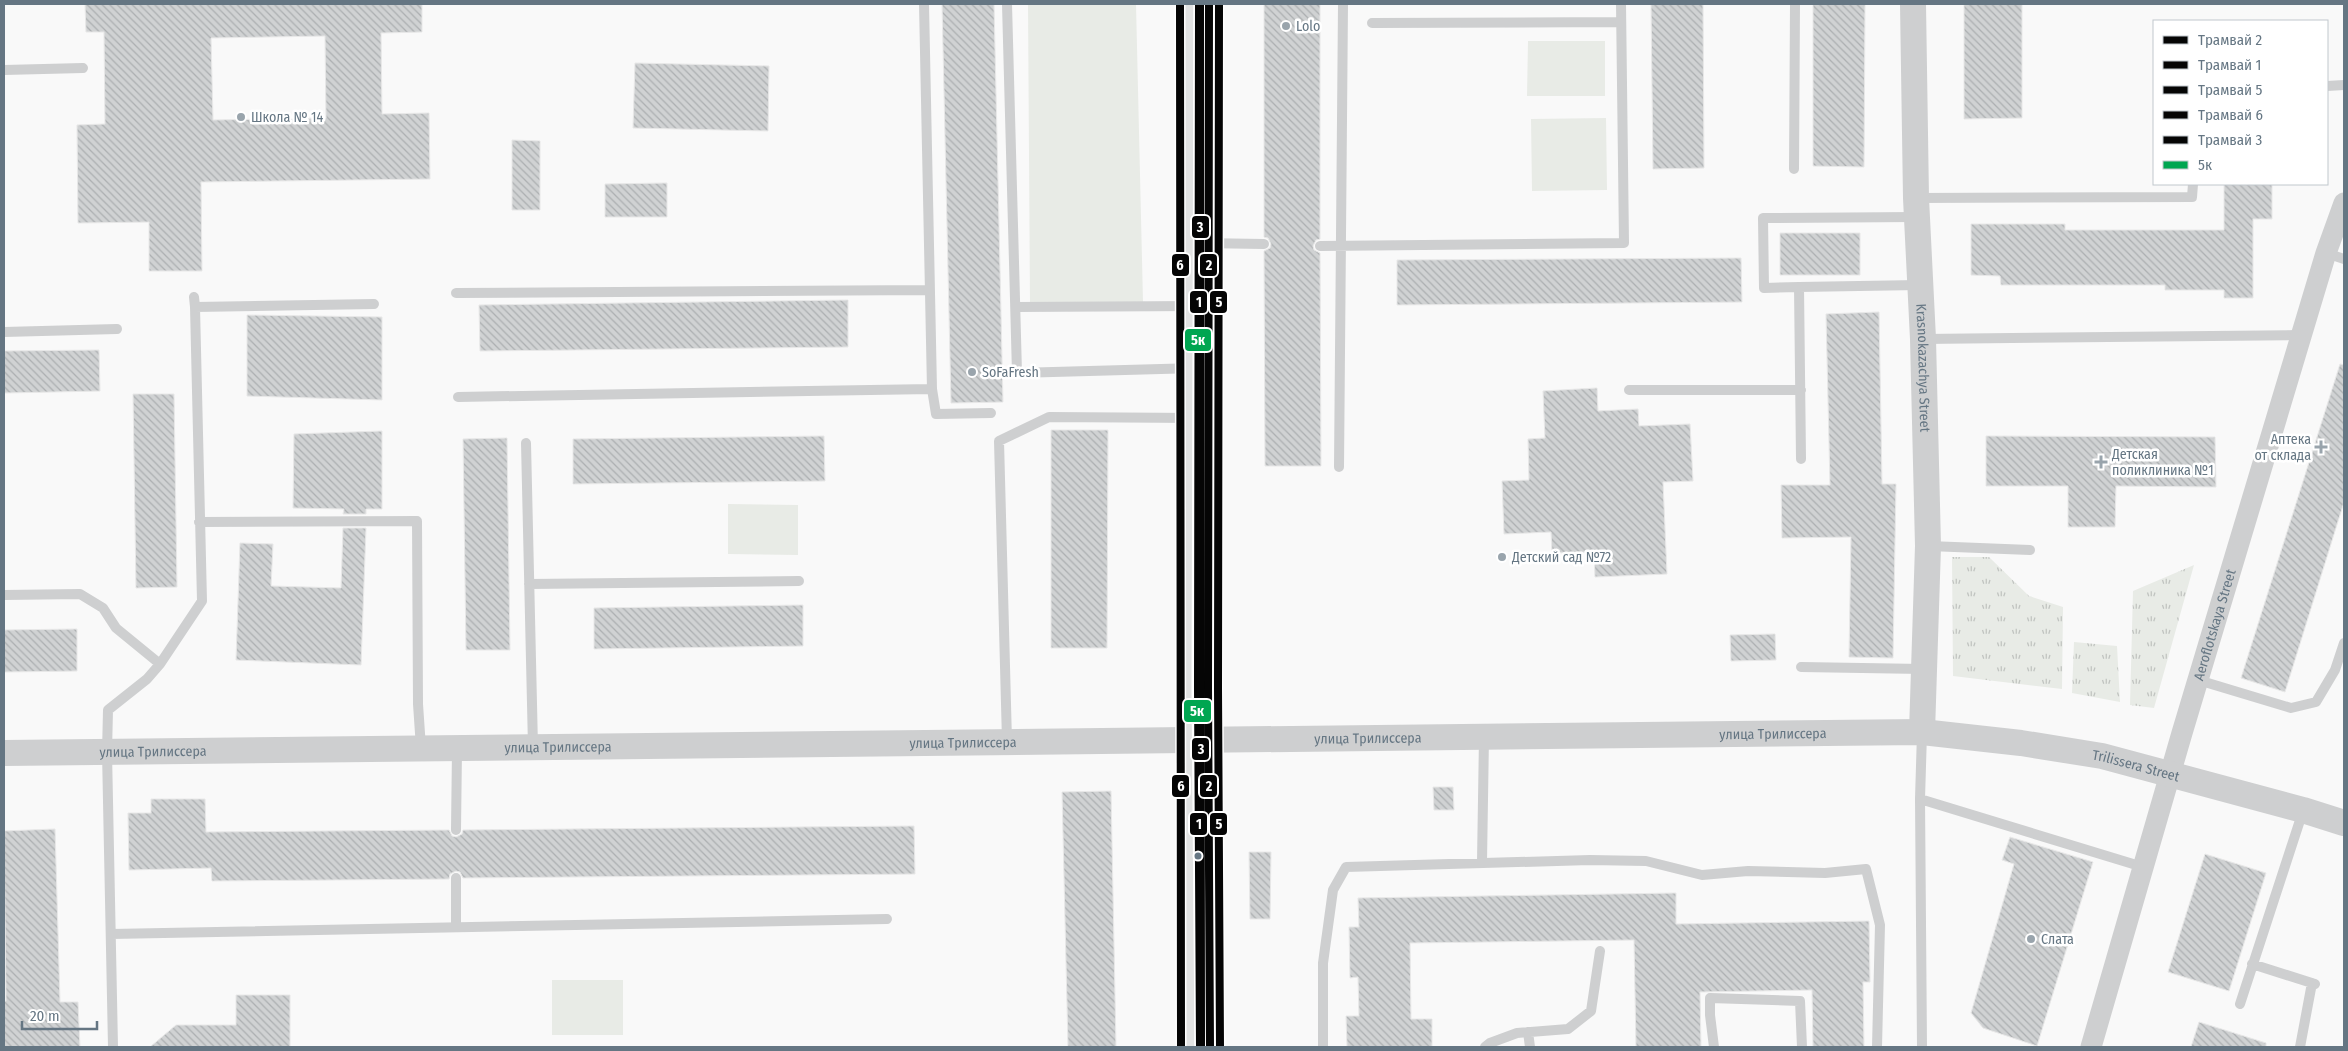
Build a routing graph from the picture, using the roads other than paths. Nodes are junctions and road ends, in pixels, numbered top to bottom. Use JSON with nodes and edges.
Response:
{"nodes":[{"id":1,"x":924,"y":4,"type":"edge"},
{"id":2,"x":1007,"y":4,"type":"edge"},
{"id":3,"x":1199,"y":4,"type":"edge"},
{"id":4,"x":1343,"y":4,"type":"edge"},
{"id":5,"x":1621,"y":4,"type":"edge"},
{"id":6,"x":1794,"y":4,"type":"edge"},
{"id":7,"x":1913,"y":4,"type":"edge"},
{"id":8,"x":1621,"y":22,"type":"junction"},
{"id":9,"x":1372,"y":23,"type":"dead end"},
{"id":10,"x":83,"y":68,"type":"dead end"},
{"id":11,"x":4,"y":70,"type":"edge"},
{"id":12,"x":2328,"y":86,"type":"edge"},
{"id":13,"x":2344,"y":86,"type":"edge"},
{"id":14,"x":1794,"y":169,"type":"dead end"},
{"id":15,"x":2193,"y":185,"type":"edge"},
{"id":16,"x":2344,"y":203,"type":"edge"},
{"id":17,"x":1916,"y":207,"type":"junction"},
{"id":18,"x":1199,"y":243,"type":"junction"},
{"id":19,"x":1264,"y":244,"type":"dead end"},
{"id":20,"x":1320,"y":246,"type":"dead end"},
{"id":21,"x":1341,"y":246,"type":"junction"},
{"id":22,"x":2335,"y":256,"type":"edge"},
{"id":23,"x":1920,"y":285,"type":"junction"},
{"id":24,"x":1799,"y":287,"type":"junction"},
{"id":25,"x":930,"y":290,"type":"junction"},
{"id":26,"x":456,"y":293,"type":"dead end"},
{"id":27,"x":374,"y":304,"type":"dead end"},
{"id":28,"x":1199,"y":306,"type":"junction"},
{"id":29,"x":1016,"y":307,"type":"junction"},
{"id":30,"x":117,"y":329,"type":"dead end"},
{"id":31,"x":4,"y":332,"type":"edge"},
{"id":32,"x":2302,"y":335,"type":"junction"},
{"id":33,"x":1923,"y":339,"type":"junction"},
{"id":34,"x":1199,"y":368,"type":"junction"},
{"id":35,"x":932,"y":389,"type":"junction"},
{"id":36,"x":1629,"y":390,"type":"dead end"},
{"id":37,"x":1801,"y":390,"type":"junction"},
{"id":38,"x":458,"y":396,"type":"dead end"},
{"id":39,"x":991,"y":414,"type":"dead end"},
{"id":40,"x":1199,"y":418,"type":"junction"},
{"id":41,"x":526,"y":443,"type":"dead end"},
{"id":42,"x":1801,"y":459,"type":"dead end"},
{"id":43,"x":1339,"y":467,"type":"dead end"},
{"id":44,"x":199,"y":522,"type":"junction"},
{"id":45,"x":1928,"y":546,"type":"junction"},
{"id":46,"x":2030,"y":550,"type":"dead end"},
{"id":47,"x":799,"y":580,"type":"dead end"},
{"id":48,"x":529,"y":584,"type":"junction"},
{"id":49,"x":4,"y":595,"type":"edge"},
{"id":50,"x":2344,"y":643,"type":"edge"},
{"id":51,"x":160,"y":664,"type":"junction"},
{"id":52,"x":1801,"y":667,"type":"dead end"},
{"id":53,"x":1924,"y":669,"type":"junction"},
{"id":54,"x":2198,"y":680,"type":"junction"},
{"id":55,"x":1922,"y":732,"type":"junction"},
{"id":56,"x":1484,"y":736,"type":"junction"},
{"id":57,"x":1199,"y":740,"type":"junction"},
{"id":58,"x":1007,"y":742,"type":"junction"},
{"id":59,"x":457,"y":748,"type":"junction"},
{"id":60,"x":533,"y":748,"type":"junction"},
{"id":61,"x":421,"y":749,"type":"junction"},
{"id":62,"x":107,"y":752,"type":"junction"},
{"id":63,"x":4,"y":753,"type":"edge"},
{"id":64,"x":2170,"y":774,"type":"junction"},
{"id":65,"x":1920,"y":799,"type":"junction"},
{"id":66,"x":2303,"y":810,"type":"junction"},
{"id":67,"x":2344,"y":823,"type":"edge"},
{"id":68,"x":456,"y":830,"type":"dead end"},
{"id":69,"x":1482,"y":862,"type":"junction"},
{"id":70,"x":2143,"y":868,"type":"junction"},
{"id":71,"x":456,"y":878,"type":"dead end"},
{"id":72,"x":887,"y":919,"type":"dead end"},
{"id":73,"x":456,"y":927,"type":"junction"},
{"id":74,"x":111,"y":934,"type":"junction"},
{"id":75,"x":1600,"y":951,"type":"dead end"},
{"id":76,"x":2252,"y":964,"type":"junction"},
{"id":77,"x":2240,"y":1004,"type":"dead end"},
{"id":78,"x":1528,"y":1032,"type":"junction"},
{"id":79,"x":113,"y":1047,"type":"edge"},
{"id":80,"x":1200,"y":1047,"type":"edge"},
{"id":81,"x":1323,"y":1047,"type":"edge"},
{"id":82,"x":1485,"y":1047,"type":"edge"},
{"id":83,"x":1530,"y":1047,"type":"edge"},
{"id":84,"x":1714,"y":1047,"type":"edge"},
{"id":85,"x":1802,"y":1047,"type":"edge"},
{"id":86,"x":1877,"y":1047,"type":"edge"},
{"id":87,"x":1922,"y":1047,"type":"edge"},
{"id":88,"x":2091,"y":1047,"type":"edge"},
{"id":89,"x":2300,"y":1047,"type":"edge"}],
"edges":[{"from":1,"to":25,"type":"lane"},
{"from":2,"to":29,"type":"lane"},
{"from":3,"to":18,"type":"main road"},
{"from":4,"to":21,"type":"lane"},
{"from":5,"to":8,"type":"lane"},
{"from":6,"to":14,"type":"lane"},
{"from":7,"to":17,"type":"street","name":"Krasnokazachya Street"},
{"from":8,"to":9,"type":"lane"},
{"from":8,"to":21,"type":"lane"},
{"from":10,"to":11,"type":"lane"},
{"from":12,"to":13,"type":"lane"},
{"from":15,"to":17,"type":"lane"},
{"from":16,"to":22,"type":"street","name":"Aeroflotskaya Street"},
{"from":17,"to":23,"type":"street","name":"Krasnokazachya Street"},
{"from":17,"to":24,"type":"lane"},
{"from":18,"to":19,"type":"lane"},
{"from":18,"to":28,"type":"main road"},
{"from":20,"to":21,"type":"lane"},
{"from":21,"to":43,"type":"lane"},
{"from":22,"to":32,"type":"street","name":"Aeroflotskaya Street"},
{"from":23,"to":24,"type":"lane"},
{"from":23,"to":33,"type":"street","name":"Krasnokazachya Street"},
{"from":24,"to":37,"type":"lane"},
{"from":25,"to":26,"type":"lane"},
{"from":25,"to":35,"type":"lane"},
{"from":27,"to":44,"type":"lane"},
{"from":28,"to":29,"type":"lane"},
{"from":28,"to":34,"type":"main road"},
{"from":29,"to":34,"type":"lane"},
{"from":30,"to":31,"type":"lane"},
{"from":32,"to":33,"type":"lane"},
{"from":32,"to":54,"type":"street","name":"Aeroflotskaya Street"},
{"from":33,"to":45,"type":"street","name":"Krasnokazachya Street"},
{"from":34,"to":40,"type":"main road"},
{"from":35,"to":38,"type":"lane"},
{"from":35,"to":39,"type":"lane"},
{"from":36,"to":37,"type":"lane"},
{"from":37,"to":42,"type":"lane"},
{"from":40,"to":57,"type":"main road"},
{"from":40,"to":58,"type":"lane"},
{"from":41,"to":48,"type":"lane"},
{"from":44,"to":51,"type":"lane"},
{"from":44,"to":61,"type":"lane"},
{"from":45,"to":46,"type":"lane"},
{"from":45,"to":53,"type":"street","name":"Krasnokazachya Street"},
{"from":47,"to":48,"type":"lane"},
{"from":48,"to":60,"type":"lane"},
{"from":49,"to":51,"type":"lane"},
{"from":50,"to":54,"type":"lane"},
{"from":51,"to":62,"type":"lane"},
{"from":52,"to":53,"type":"lane"},
{"from":53,"to":55,"type":"street","name":"Krasnokazachya Street"},
{"from":54,"to":64,"type":"street","name":"Aeroflotskaya Street"},
{"from":55,"to":56,"type":"street","name":"улица Трилиссера"},
{"from":55,"to":64,"type":"street","name":"Trilissera Street"},
{"from":55,"to":65,"type":"lane"},
{"from":56,"to":57,"type":"street","name":"улица Трилиссера"},
{"from":56,"to":69,"type":"lane"},
{"from":57,"to":58,"type":"street","name":"улица Трилиссера"},
{"from":57,"to":80,"type":"main road"},
{"from":58,"to":60,"type":"street","name":"улица Трилиссера"},
{"from":59,"to":60,"type":"street","name":"улица Трилиссера"},
{"from":59,"to":61,"type":"street","name":"улица Трилиссера"},
{"from":59,"to":68,"type":"lane"},
{"from":61,"to":62,"type":"street","name":"улица Трилиссера"},
{"from":62,"to":63,"type":"street","name":"улица Трилиссера"},
{"from":62,"to":74,"type":"lane"},
{"from":64,"to":66,"type":"street","name":"Trilissera Street"},
{"from":64,"to":70,"type":"street","name":"Aeroflotskaya Street"},
{"from":65,"to":70,"type":"lane"},
{"from":65,"to":87,"type":"lane"},
{"from":66,"to":67,"type":"street","name":"Trilissera Street"},
{"from":66,"to":76,"type":"lane"},
{"from":69,"to":81,"type":"lane"},
{"from":69,"to":86,"type":"lane"},
{"from":70,"to":88,"type":"street","name":"Aeroflotskaya Street"},
{"from":71,"to":73,"type":"lane"},
{"from":72,"to":73,"type":"lane"},
{"from":73,"to":74,"type":"lane"},
{"from":74,"to":79,"type":"lane"},
{"from":75,"to":78,"type":"lane"},
{"from":76,"to":77,"type":"lane"},
{"from":76,"to":89,"type":"lane"},
{"from":78,"to":82,"type":"lane"},
{"from":78,"to":83,"type":"lane"},
{"from":84,"to":85,"type":"lane"}]}
